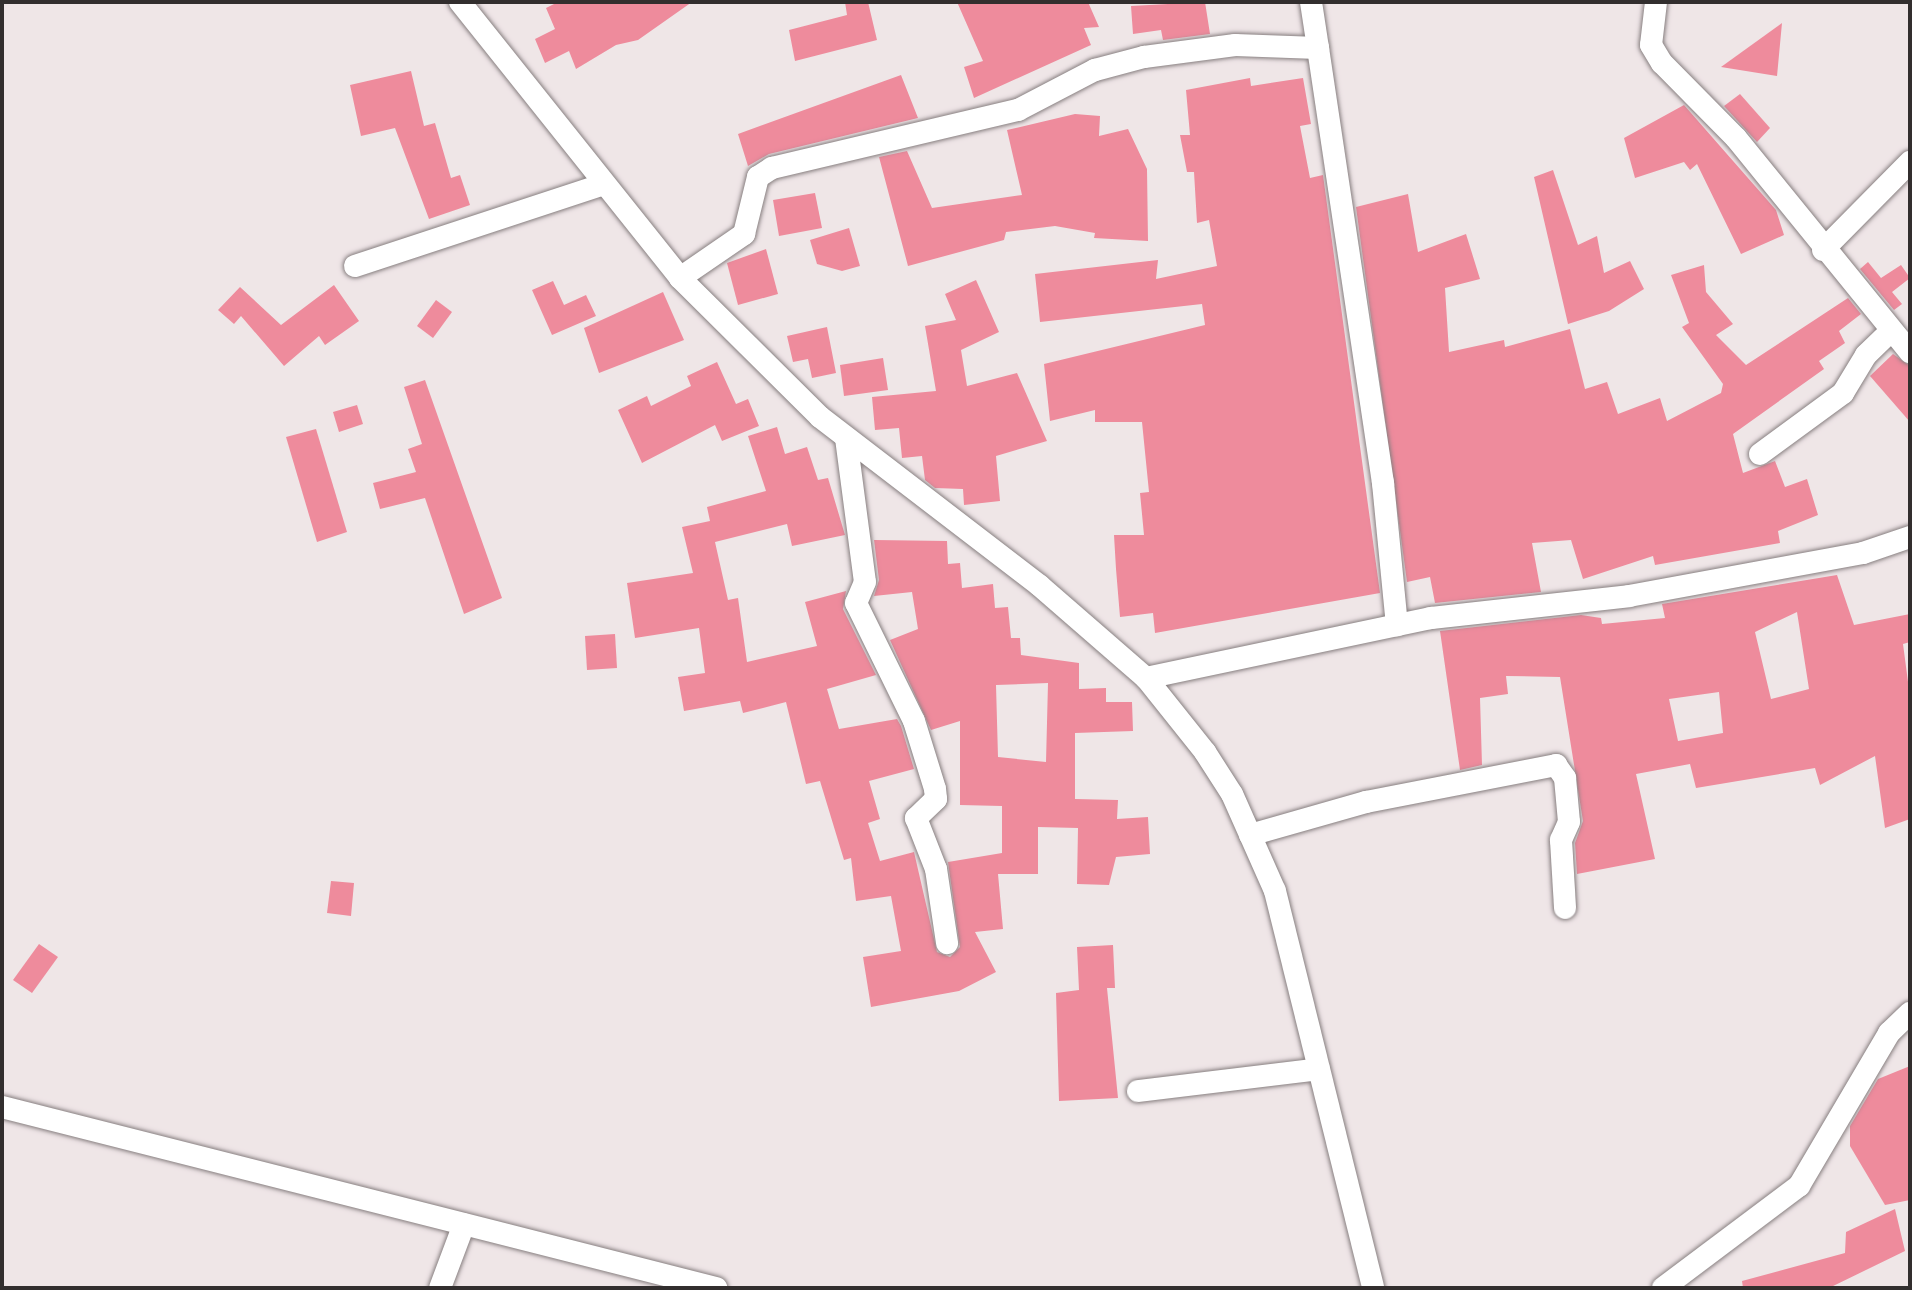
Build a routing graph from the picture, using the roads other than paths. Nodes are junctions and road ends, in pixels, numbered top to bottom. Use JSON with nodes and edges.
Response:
{"nodes":[{"id":1,"x":460,"y":2,"type":"edge"},
{"id":2,"x":1311,"y":2,"type":"edge"},
{"id":3,"x":1656,"y":2,"type":"edge"},
{"id":4,"x":1318,"y":48,"type":"junction"},
{"id":5,"x":1910,"y":162,"type":"edge"},
{"id":6,"x":604,"y":184,"type":"junction"},
{"id":7,"x":1823,"y":250,"type":"junction"},
{"id":8,"x":355,"y":266,"type":"dead end"},
{"id":9,"x":680,"y":278,"type":"junction"},
{"id":10,"x":1891,"y":331,"type":"junction"},
{"id":11,"x":1910,"y":352,"type":"edge"},
{"id":12,"x":846,"y":438,"type":"junction"},
{"id":13,"x":1760,"y":454,"type":"dead end"},
{"id":14,"x":1910,"y":537,"type":"edge"},
{"id":15,"x":1397,"y":625,"type":"junction"},
{"id":16,"x":1146,"y":678,"type":"junction"},
{"id":17,"x":1250,"y":835,"type":"junction"},
{"id":18,"x":1565,"y":908,"type":"dead end"},
{"id":19,"x":947,"y":943,"type":"dead end"},
{"id":20,"x":1910,"y":1013,"type":"edge"},
{"id":21,"x":1319,"y":1069,"type":"junction"},
{"id":22,"x":1138,"y":1091,"type":"dead end"},
{"id":23,"x":2,"y":1107,"type":"edge"},
{"id":24,"x":464,"y":1224,"type":"junction"},
{"id":25,"x":440,"y":1288,"type":"edge"},
{"id":26,"x":716,"y":1288,"type":"edge"},
{"id":27,"x":1373,"y":1288,"type":"edge"},
{"id":28,"x":1663,"y":1288,"type":"edge"}],
"edges":[{"from":1,"to":6,"type":"street"},
{"from":2,"to":4,"type":"street"},
{"from":3,"to":7,"type":"street"},
{"from":4,"to":9,"type":"street"},
{"from":4,"to":15,"type":"street"},
{"from":5,"to":7,"type":"street"},
{"from":6,"to":8,"type":"street"},
{"from":6,"to":9,"type":"street"},
{"from":7,"to":10,"type":"street"},
{"from":9,"to":12,"type":"street"},
{"from":10,"to":11,"type":"street"},
{"from":10,"to":13,"type":"street"},
{"from":12,"to":16,"type":"street"},
{"from":12,"to":19,"type":"street"},
{"from":14,"to":15,"type":"street"},
{"from":15,"to":16,"type":"street"},
{"from":16,"to":17,"type":"street"},
{"from":17,"to":18,"type":"street"},
{"from":17,"to":21,"type":"street"},
{"from":20,"to":28,"type":"street"},
{"from":21,"to":22,"type":"street"},
{"from":21,"to":27,"type":"street"},
{"from":23,"to":24,"type":"street"},
{"from":24,"to":25,"type":"street"},
{"from":24,"to":26,"type":"street"}]}
